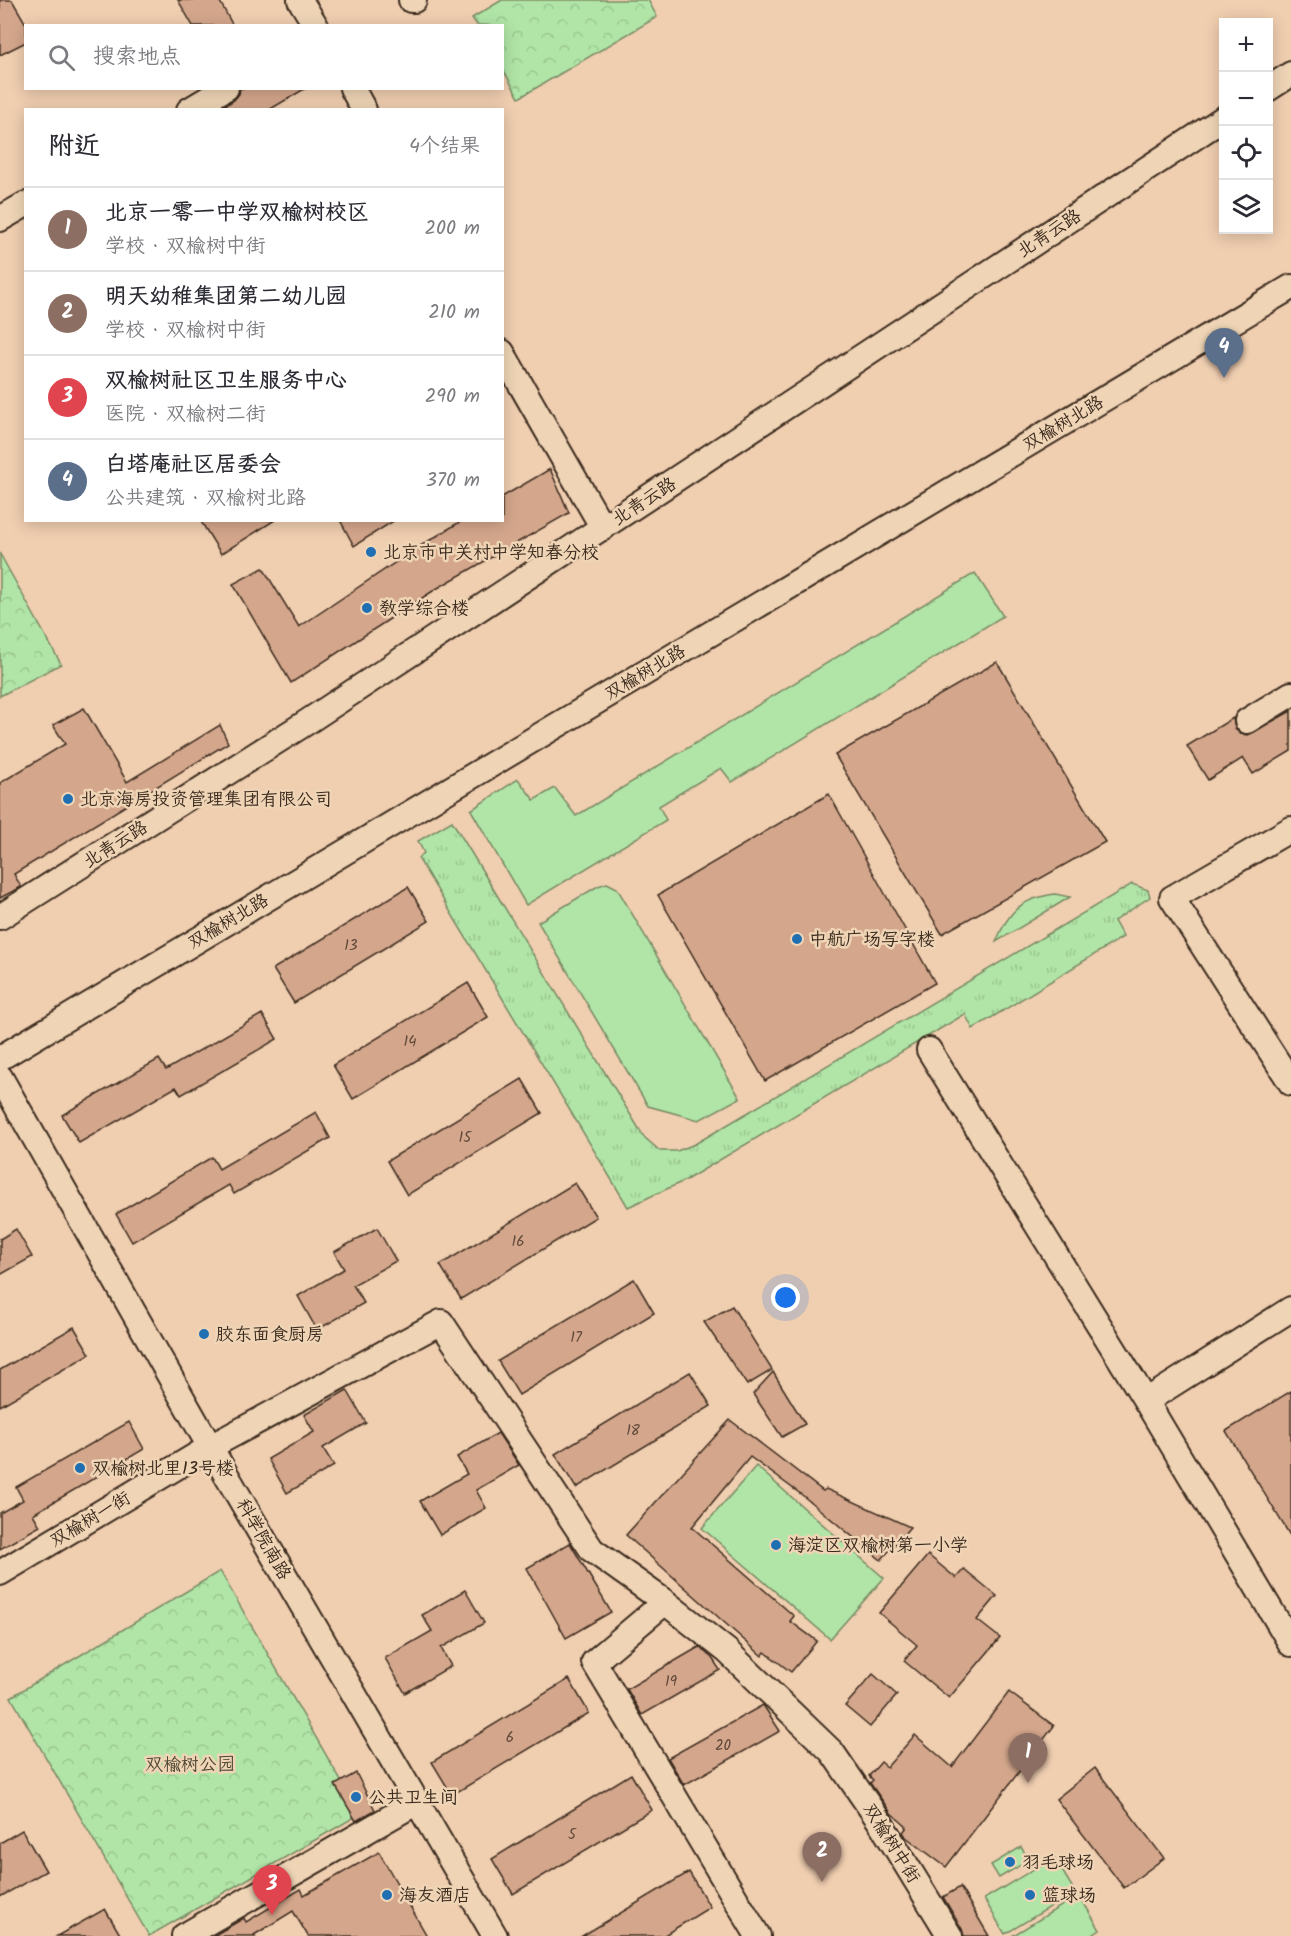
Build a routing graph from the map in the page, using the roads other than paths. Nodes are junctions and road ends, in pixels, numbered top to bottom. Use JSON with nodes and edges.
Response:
{"nodes":[{"id":1,"x":300,"y":0,"type":"edge"},
{"id":2,"x":315,"y":24,"type":"edge"},
{"id":3,"x":1291,"y":74,"type":"edge"},
{"id":4,"x":1273,"y":86,"type":"edge"},
{"id":5,"x":223,"y":90,"type":"edge"},
{"id":6,"x":353,"y":90,"type":"edge"},
{"id":7,"x":192,"y":108,"type":"edge"},
{"id":8,"x":363,"y":108,"type":"edge"},
{"id":9,"x":1219,"y":121,"type":"edge"},
{"id":10,"x":24,"y":205,"type":"edge"},
{"id":11,"x":0,"y":219,"type":"edge"},
{"id":12,"x":1291,"y":286,"type":"edge"},
{"id":13,"x":504,"y":355,"type":"edge"},
{"id":14,"x":603,"y":528,"type":"junction"},
{"id":15,"x":1291,"y":694,"type":"edge"},
{"id":16,"x":1247,"y":721,"type":"dead end"},
{"id":17,"x":1291,"y":829,"type":"edge"},
{"id":18,"x":0,"y":917,"type":"edge"},
{"id":19,"x":929,"y":1050,"type":"dead end"},
{"id":20,"x":0,"y":1058,"type":"edge"},
{"id":21,"x":0,"y":1077,"type":"edge"},
{"id":22,"x":1291,"y":1083,"type":"edge"},
{"id":23,"x":1291,"y":1309,"type":"edge"},
{"id":24,"x":1146,"y":1401,"type":"junction"},
{"id":25,"x":210,"y":1447,"type":"junction"},
{"id":26,"x":0,"y":1573,"type":"edge"},
{"id":27,"x":665,"y":1602,"type":"junction"},
{"id":28,"x":1291,"y":1644,"type":"edge"},
{"id":29,"x":417,"y":1802,"type":"junction"},
{"id":30,"x":184,"y":1936,"type":"edge"},
{"id":31,"x":495,"y":1936,"type":"edge"},
{"id":32,"x":758,"y":1936,"type":"edge"},
{"id":33,"x":950,"y":1936,"type":"edge"}],
"edges":[{"from":1,"to":2,"type":"street"},
{"from":3,"to":4,"type":"street"},
{"from":5,"to":7,"type":"street"},
{"from":6,"to":8,"type":"street"},
{"from":9,"to":14,"type":"street","name":"北青云路"},
{"from":10,"to":11,"type":"street"},
{"from":12,"to":20,"type":"street","name":"双榆树北路"},
{"from":13,"to":14,"type":"street"},
{"from":14,"to":18,"type":"street","name":"北青云路"},
{"from":15,"to":16,"type":"street"},
{"from":17,"to":22,"type":"street"},
{"from":19,"to":24,"type":"street"},
{"from":21,"to":25,"type":"street","name":"科学院南路"},
{"from":23,"to":24,"type":"street"},
{"from":24,"to":28,"type":"street"},
{"from":25,"to":26,"type":"street","name":"双榆树一街"},
{"from":25,"to":27,"type":"street","name":"双榆树一街"},
{"from":25,"to":29,"type":"street","name":"科学院南路"},
{"from":27,"to":32,"type":"street"},
{"from":27,"to":33,"type":"street","name":"双榆树中街"},
{"from":29,"to":30,"type":"street"},
{"from":29,"to":31,"type":"street","name":"科学院南路"}]}
